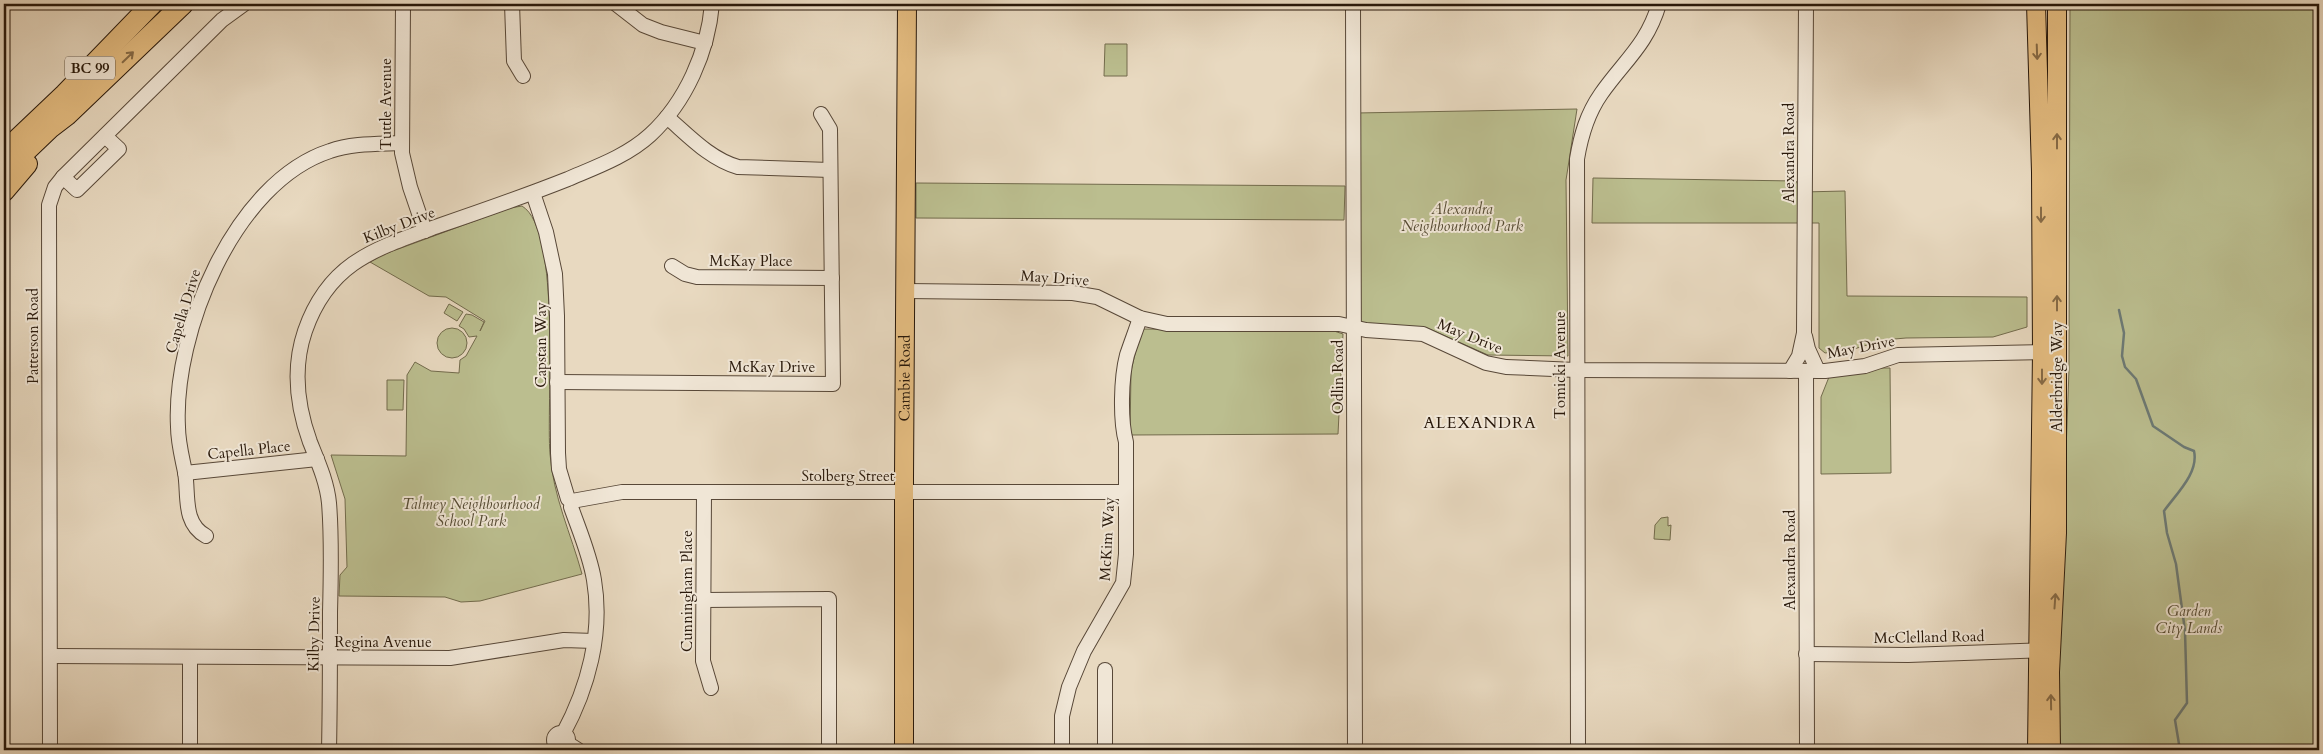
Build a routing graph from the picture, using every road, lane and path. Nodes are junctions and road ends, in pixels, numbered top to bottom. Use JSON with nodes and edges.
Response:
{"nodes":[{"id":1,"x":135,"y":4,"type":"edge"},
{"id":2,"x":152,"y":4,"type":"edge"},
{"id":3,"x":183,"y":4,"type":"edge"},
{"id":4,"x":244,"y":4,"type":"edge"},
{"id":5,"x":402,"y":4,"type":"edge"},
{"id":6,"x":512,"y":4,"type":"edge"},
{"id":7,"x":616,"y":4,"type":"edge"},
{"id":8,"x":712,"y":4,"type":"edge"},
{"id":9,"x":907,"y":4,"type":"edge"},
{"id":10,"x":1353,"y":4,"type":"edge"},
{"id":11,"x":1659,"y":4,"type":"edge"},
{"id":12,"x":1806,"y":4,"type":"edge"},
{"id":13,"x":2036,"y":4,"type":"edge"},
{"id":14,"x":2057,"y":4,"type":"edge"},
{"id":15,"x":705,"y":43,"type":"junction"},
{"id":16,"x":522,"y":76,"type":"dead end"},
{"id":17,"x":821,"y":114,"type":"dead end"},
{"id":18,"x":67,"y":115,"type":"junction"},
{"id":19,"x":668,"y":117,"type":"junction"},
{"id":20,"x":26,"y":130,"type":"junction"},
{"id":21,"x":105,"y":136,"type":"junction"},
{"id":22,"x":401,"y":142,"type":"junction"},
{"id":23,"x":4,"y":152,"type":"edge"},
{"id":24,"x":830,"y":170,"type":"junction"},
{"id":25,"x":4,"y":172,"type":"edge"},
{"id":26,"x":64,"y":177,"type":"junction"},
{"id":27,"x":4,"y":192,"type":"edge"},
{"id":28,"x":533,"y":193,"type":"junction"},
{"id":29,"x":425,"y":231,"type":"junction"},
{"id":30,"x":672,"y":266,"type":"dead end"},
{"id":31,"x":832,"y":278,"type":"junction"},
{"id":32,"x":906,"y":291,"type":"junction"},
{"id":33,"x":1140,"y":318,"type":"junction"},
{"id":34,"x":1354,"y":328,"type":"junction"},
{"id":35,"x":1804,"y":333,"type":"junction"},
{"id":36,"x":2049,"y":352,"type":"junction"},
{"id":37,"x":1576,"y":370,"type":"junction"},
{"id":38,"x":1790,"y":371,"type":"junction"},
{"id":39,"x":1812,"y":371,"type":"junction"},
{"id":40,"x":557,"y":382,"type":"junction"},
{"id":41,"x":317,"y":459,"type":"junction"},
{"id":42,"x":185,"y":473,"type":"junction"},
{"id":43,"x":904,"y":492,"type":"junction"},
{"id":44,"x":1126,"y":492,"type":"junction"},
{"id":45,"x":704,"y":493,"type":"junction"},
{"id":46,"x":570,"y":502,"type":"junction"},
{"id":47,"x":206,"y":536,"type":"dead end"},
{"id":48,"x":704,"y":600,"type":"junction"},
{"id":49,"x":594,"y":641,"type":"junction"},
{"id":50,"x":2044,"y":650,"type":"junction"},
{"id":51,"x":1806,"y":654,"type":"junction"},
{"id":52,"x":50,"y":656,"type":"junction"},
{"id":53,"x":190,"y":657,"type":"junction"},
{"id":54,"x":330,"y":658,"type":"junction"},
{"id":55,"x":1105,"y":670,"type":"dead end"},
{"id":56,"x":711,"y":688,"type":"dead end"},
{"id":57,"x":563,"y":745,"type":"edge"},
{"id":58,"x":50,"y":750,"type":"edge"},
{"id":59,"x":190,"y":750,"type":"edge"},
{"id":60,"x":329,"y":750,"type":"edge"},
{"id":61,"x":829,"y":750,"type":"edge"},
{"id":62,"x":904,"y":750,"type":"edge"},
{"id":63,"x":1062,"y":750,"type":"edge"},
{"id":64,"x":1105,"y":750,"type":"edge"},
{"id":65,"x":1355,"y":750,"type":"edge"},
{"id":66,"x":1578,"y":750,"type":"edge"},
{"id":67,"x":1807,"y":750,"type":"edge"},
{"id":68,"x":2037,"y":750,"type":"edge"},
{"id":69,"x":2051,"y":750,"type":"edge"}],
"edges":[{"from":1,"to":20,"type":"highway"},
{"from":2,"to":20,"type":"highway","number":"BC 99"},
{"from":18,"to":3,"type":"highway","number":"BC 99","one_way":true},
{"from":4,"to":21,"type":"street","name":"Patterson Road"},
{"from":5,"to":22,"type":"street","name":"Tuttle Avenue"},
{"from":6,"to":16,"type":"street"},
{"from":7,"to":15,"type":"street"},
{"from":8,"to":15,"type":"street","name":"Kilby Drive"},
{"from":9,"to":32,"type":"main road","name":"Cambie Road"},
{"from":10,"to":34,"type":"street","name":"Odlin Road"},
{"from":11,"to":37,"type":"street","name":"Tomicki Avenue"},
{"from":12,"to":35,"type":"street","name":"Alexandra Road"},
{"from":13,"to":36,"type":"main road","name":"Alderbridge Way","one_way":true},
{"from":36,"to":14,"type":"main road","name":"Alderbridge Way","one_way":true},
{"from":15,"to":19,"type":"street","name":"Kilby Drive"},
{"from":17,"to":24,"type":"street","name":"McKay Drive"},
{"from":18,"to":25,"type":"highway","number":"BC 99"},
{"from":18,"to":27,"type":"highway"},
{"from":19,"to":24,"type":"street"},
{"from":19,"to":28,"type":"street","name":"Kilby Drive"},
{"from":20,"to":23,"type":"highway","number":"BC 99"},
{"from":21,"to":26,"type":"street","name":"Patterson Road"},
{"from":21,"to":26,"type":"street"},
{"from":22,"to":29,"type":"street","name":"Tuttle Avenue"},
{"from":22,"to":42,"type":"street","name":"Capella Drive"},
{"from":24,"to":31,"type":"street","name":"McKay Drive"},
{"from":26,"to":52,"type":"street","name":"Patterson Road"},
{"from":28,"to":29,"type":"street","name":"Kilby Drive"},
{"from":28,"to":40,"type":"street","name":"Capstan Way"},
{"from":29,"to":41,"type":"street","name":"Kilby Drive"},
{"from":30,"to":31,"type":"street","name":"McKay Place"},
{"from":31,"to":40,"type":"street","name":"McKay Drive"},
{"from":32,"to":33,"type":"street","name":"May Drive"},
{"from":32,"to":43,"type":"main road","name":"Cambie Road"},
{"from":33,"to":34,"type":"street","name":"May Drive"},
{"from":33,"to":44,"type":"street","name":"McKim Way"},
{"from":34,"to":37,"type":"street","name":"May Drive"},
{"from":34,"to":65,"type":"street","name":"Odlin Road"},
{"from":35,"to":38,"type":"street","name":"Alexandra Road"},
{"from":35,"to":39,"type":"street","name":"Alexandra Road"},
{"from":36,"to":39,"type":"street","name":"May Drive"},
{"from":36,"to":50,"type":"main road","name":"Alderbridge Way"},
{"from":37,"to":38,"type":"street","name":"May Drive"},
{"from":37,"to":66,"type":"street","name":"Tomicki Avenue"},
{"from":38,"to":39,"type":"street","name":"May Drive"},
{"from":39,"to":51,"type":"street","name":"Alexandra Road"},
{"from":40,"to":46,"type":"street","name":"Capstan Way"},
{"from":41,"to":42,"type":"street","name":"Capella Place"},
{"from":41,"to":54,"type":"street","name":"Kilby Drive"},
{"from":42,"to":47,"type":"street","name":"Capella Drive"},
{"from":43,"to":44,"type":"street","name":"Stolberg Street"},
{"from":43,"to":45,"type":"street","name":"Stolberg Street"},
{"from":43,"to":62,"type":"main road","name":"Cambie Road"},
{"from":44,"to":63,"type":"street","name":"McKim Way"},
{"from":45,"to":46,"type":"street","name":"Stolberg Street"},
{"from":45,"to":48,"type":"street","name":"Cunningham Place"},
{"from":46,"to":49,"type":"street","name":"Capstan Way"},
{"from":48,"to":56,"type":"street","name":"Cunningham Place"},
{"from":48,"to":61,"type":"street"},
{"from":49,"to":54,"type":"street","name":"Regina Avenue"},
{"from":49,"to":57,"type":"street","name":"Capstan Way"},
{"from":50,"to":51,"type":"street","name":"McClelland Road"},
{"from":50,"to":68,"type":"main road","name":"Alderbridge Way"},
{"from":69,"to":50,"type":"main road","name":"Alderbridge Way","one_way":true},
{"from":51,"to":67,"type":"street","name":"Alexandra Road"},
{"from":52,"to":53,"type":"street","name":"Regina Avenue"},
{"from":52,"to":58,"type":"street","name":"Patterson Road"},
{"from":53,"to":54,"type":"street","name":"Regina Avenue"},
{"from":53,"to":59,"type":"street"},
{"from":54,"to":60,"type":"street","name":"Kilby Drive"},
{"from":55,"to":64,"type":"street"}]}
